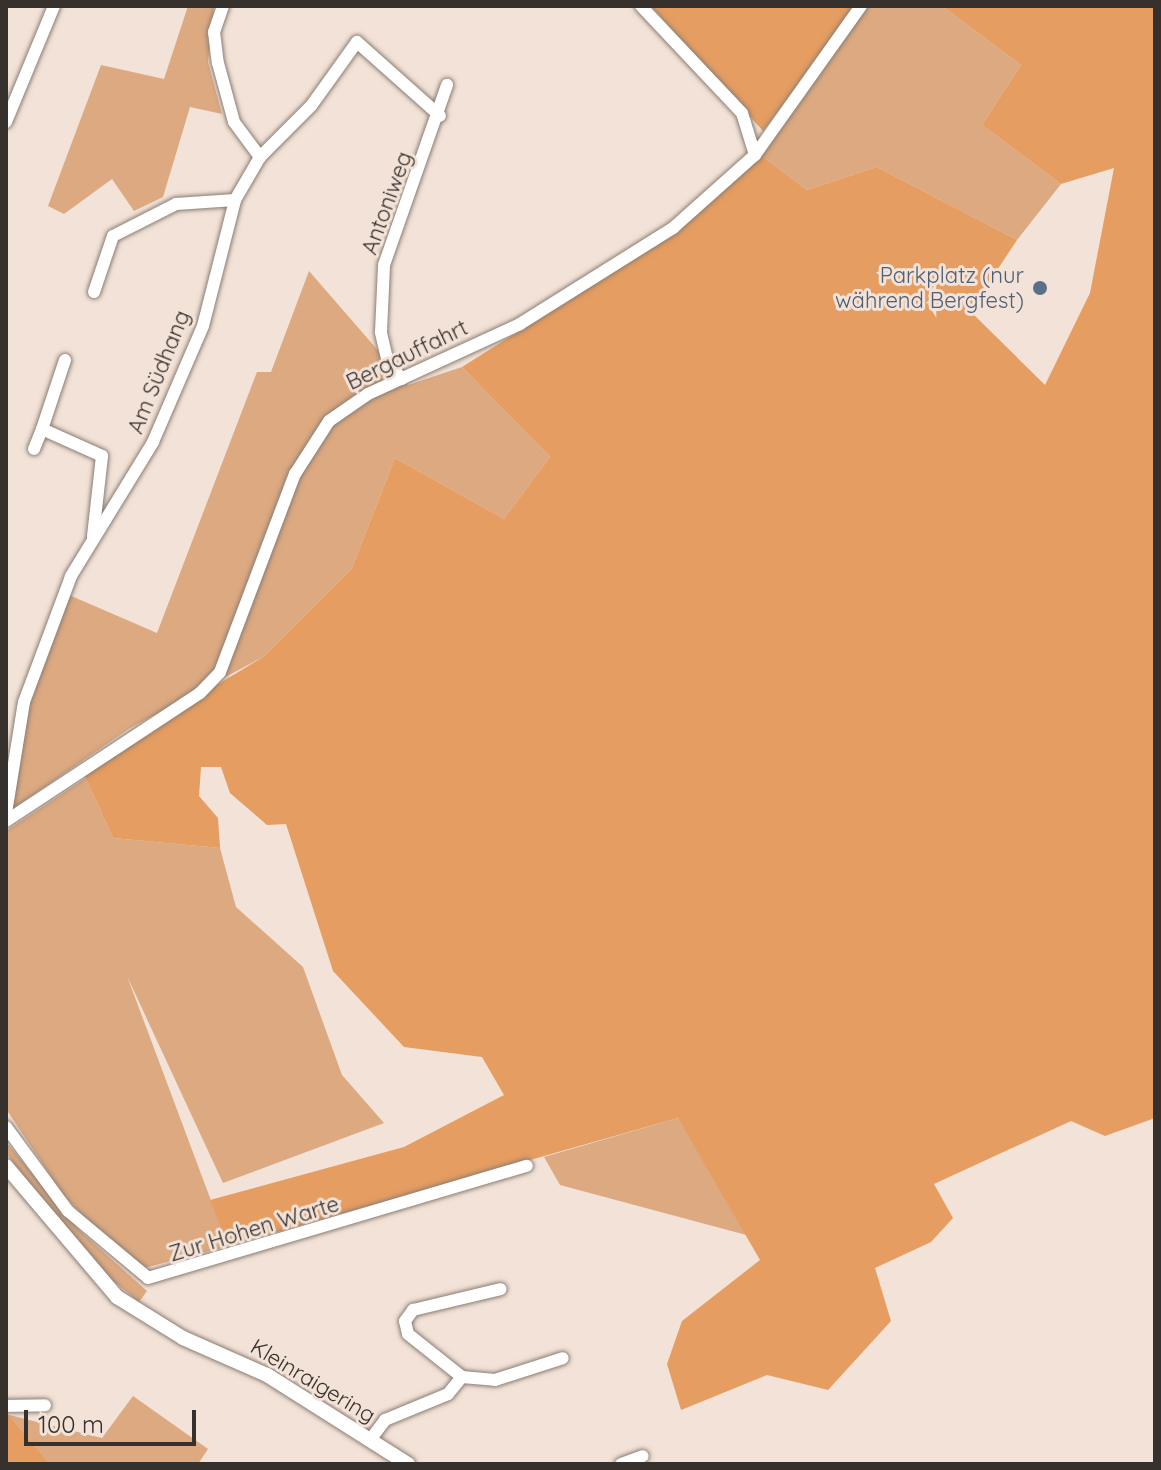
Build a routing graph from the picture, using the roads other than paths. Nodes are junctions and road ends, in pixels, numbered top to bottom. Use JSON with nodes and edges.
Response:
{"nodes":[{"id":1,"x":54,"y":6,"type":"edge"},
{"id":2,"x":223,"y":6,"type":"edge"},
{"id":3,"x":641,"y":6,"type":"edge"},
{"id":4,"x":861,"y":6,"type":"edge"},
{"id":5,"x":447,"y":85,"type":"dead end"},
{"id":6,"x":440,"y":116,"type":"junction"},
{"id":7,"x":6,"y":122,"type":"edge"},
{"id":8,"x":755,"y":155,"type":"junction"},
{"id":9,"x":260,"y":157,"type":"junction"},
{"id":10,"x":235,"y":200,"type":"junction"},
{"id":11,"x":94,"y":292,"type":"dead end"},
{"id":12,"x":65,"y":360,"type":"dead end"},
{"id":13,"x":402,"y":379,"type":"junction"},
{"id":14,"x":42,"y":429,"type":"junction"},
{"id":15,"x":34,"y":449,"type":"dead end"},
{"id":16,"x":90,"y":547,"type":"junction"},
{"id":17,"x":6,"y":813,"type":"edge"},
{"id":18,"x":6,"y":821,"type":"edge"},
{"id":19,"x":6,"y":1127,"type":"edge"},
{"id":20,"x":6,"y":1166,"type":"edge"},
{"id":21,"x":527,"y":1166,"type":"dead end"},
{"id":22,"x":501,"y":1289,"type":"dead end"},
{"id":23,"x":563,"y":1358,"type":"dead end"},
{"id":24,"x":462,"y":1377,"type":"junction"},
{"id":25,"x":45,"y":1405,"type":"dead end"},
{"id":26,"x":6,"y":1406,"type":"edge"},
{"id":27,"x":370,"y":1440,"type":"junction"},
{"id":28,"x":643,"y":1456,"type":"dead end"},
{"id":29,"x":408,"y":1464,"type":"edge"},
{"id":30,"x":621,"y":1464,"type":"edge"}],
"edges":[{"from":1,"to":7,"type":"street"},
{"from":2,"to":9,"type":"street"},
{"from":3,"to":8,"type":"street"},
{"from":4,"to":8,"type":"street","name":"Bergauffahrt"},
{"from":5,"to":6,"type":"street","name":"Antoniweg"},
{"from":6,"to":9,"type":"street","name":"Am Südhang"},
{"from":6,"to":13,"type":"street","name":"Antoniweg"},
{"from":8,"to":13,"type":"street","name":"Bergauffahrt"},
{"from":9,"to":10,"type":"street","name":"Am Südhang"},
{"from":10,"to":11,"type":"street"},
{"from":10,"to":16,"type":"street","name":"Am Südhang"},
{"from":12,"to":14,"type":"street"},
{"from":13,"to":18,"type":"street","name":"Bergauffahrt"},
{"from":14,"to":15,"type":"street"},
{"from":14,"to":16,"type":"street","name":"Am Südhang"},
{"from":16,"to":17,"type":"street","name":"Am Südhang"},
{"from":19,"to":21,"type":"street","name":"Zur Hohen Warte"},
{"from":20,"to":27,"type":"street","name":"Kleinraigering"},
{"from":22,"to":24,"type":"street"},
{"from":23,"to":24,"type":"street"},
{"from":24,"to":27,"type":"street"},
{"from":25,"to":26,"type":"street"},
{"from":27,"to":29,"type":"street","name":"Kleinraigering"},
{"from":28,"to":30,"type":"street"}]}
